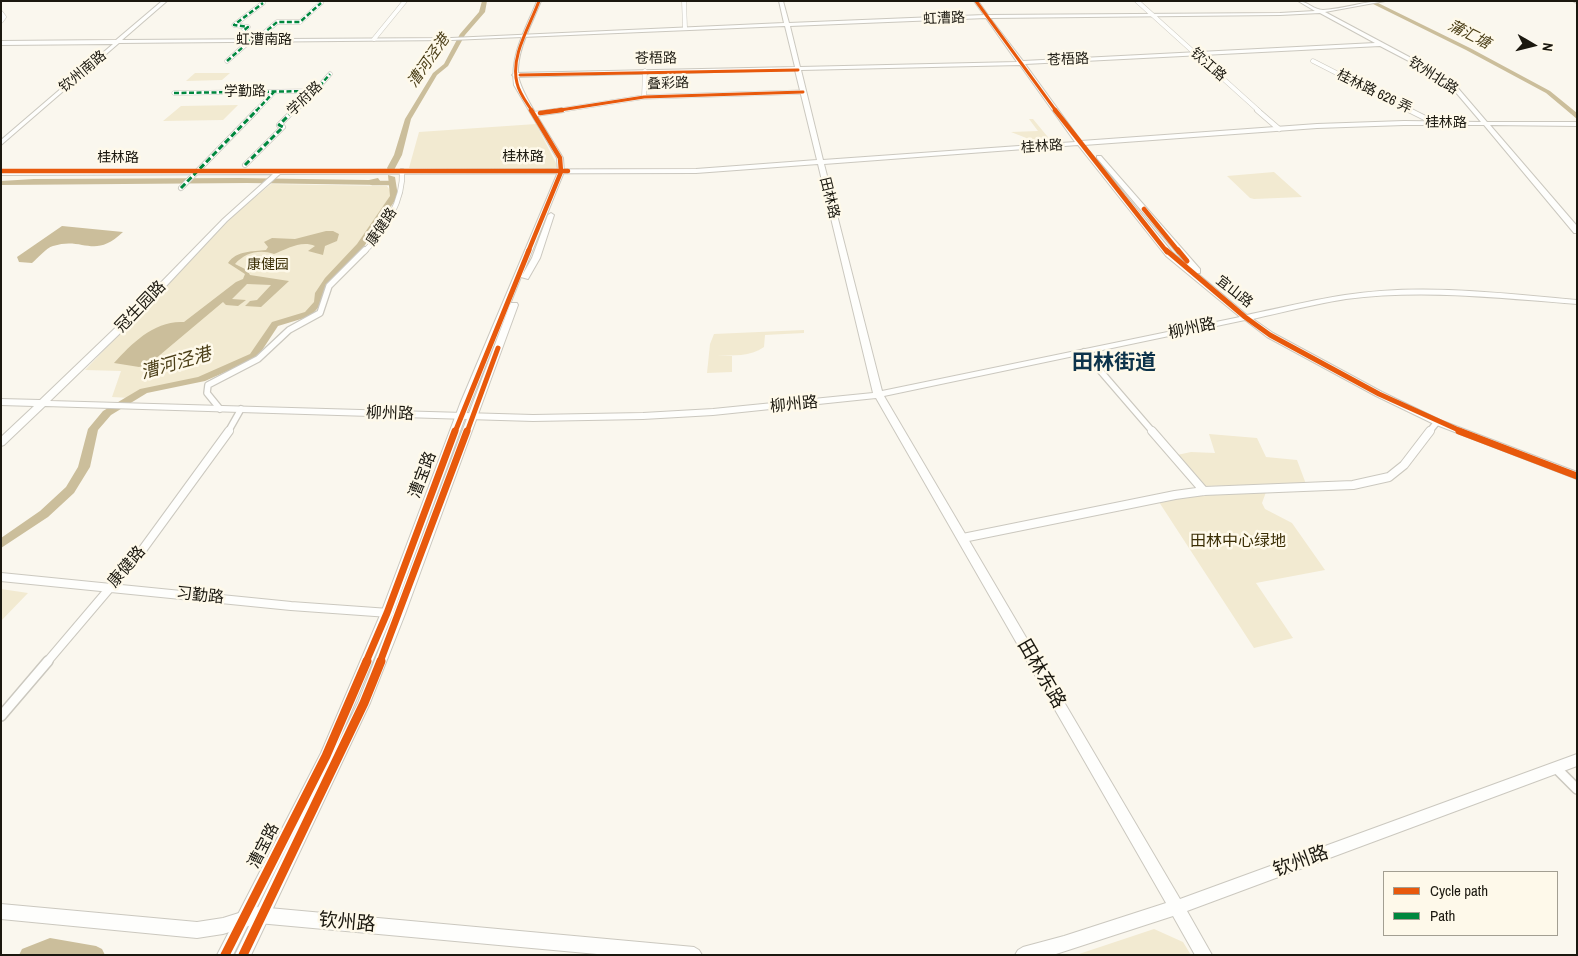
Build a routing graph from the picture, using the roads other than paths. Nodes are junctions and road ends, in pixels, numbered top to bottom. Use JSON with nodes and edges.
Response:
{"nodes":[{"id":1,"x":160,"y":1,"type":"edge"},
{"id":2,"x":165,"y":1,"type":"edge"},
{"id":3,"x":405,"y":1,"type":"edge"},
{"id":4,"x":540,"y":1,"type":"edge"},
{"id":5,"x":544,"y":1,"type":"edge"},
{"id":6,"x":684,"y":1,"type":"edge"},
{"id":7,"x":780,"y":1,"type":"edge"},
{"id":8,"x":976,"y":1,"type":"edge"},
{"id":9,"x":981,"y":1,"type":"edge"},
{"id":10,"x":1138,"y":1,"type":"edge"},
{"id":11,"x":1300,"y":1,"type":"edge"},
{"id":12,"x":1383,"y":1,"type":"edge"},
{"id":13,"x":321,"y":3,"type":"dead end"},
{"id":14,"x":264,"y":4,"type":"dead end"},
{"id":15,"x":1319,"y":12,"type":"junction"},
{"id":16,"x":1,"y":13,"type":"edge"},
{"id":17,"x":1153,"y":15,"type":"junction"},
{"id":18,"x":991,"y":16,"type":"junction"},
{"id":19,"x":1,"y":21,"type":"edge"},
{"id":20,"x":787,"y":26,"type":"junction"},
{"id":21,"x":685,"y":28,"type":"junction"},
{"id":22,"x":530,"y":34,"type":"junction"},
{"id":23,"x":251,"y":38,"type":"junction"},
{"id":24,"x":374,"y":39,"type":"junction"},
{"id":25,"x":117,"y":41,"type":"junction"},
{"id":26,"x":1,"y":43,"type":"edge"},
{"id":27,"x":1380,"y":44,"type":"junction"},
{"id":28,"x":1194,"y":54,"type":"junction"},
{"id":29,"x":227,"y":61,"type":"dead end"},
{"id":30,"x":1313,"y":61,"type":"dead end"},
{"id":31,"x":1024,"y":63,"type":"junction"},
{"id":32,"x":798,"y":70,"type":"junction"},
{"id":33,"x":645,"y":71,"type":"junction"},
{"id":34,"x":330,"y":74,"type":"dead end"},
{"id":35,"x":518,"y":75,"type":"junction"},
{"id":36,"x":315,"y":91,"type":"junction"},
{"id":37,"x":274,"y":92,"type":"junction"},
{"id":38,"x":803,"y":92,"type":"junction"},
{"id":39,"x":174,"y":93,"type":"dead end"},
{"id":40,"x":644,"y":97,"type":"junction"},
{"id":41,"x":537,"y":113,"type":"junction"},
{"id":42,"x":1436,"y":123,"type":"junction"},
{"id":43,"x":1487,"y":123,"type":"junction"},
{"id":44,"x":1575,"y":124,"type":"edge"},
{"id":45,"x":1279,"y":129,"type":"junction"},
{"id":46,"x":1,"y":138,"type":"edge"},
{"id":47,"x":1,"y":143,"type":"edge"},
{"id":48,"x":1084,"y":144,"type":"junction"},
{"id":49,"x":821,"y":163,"type":"junction"},
{"id":50,"x":246,"y":166,"type":"dead end"},
{"id":51,"x":564,"y":171,"type":"junction"},
{"id":52,"x":1,"y":172,"type":"edge"},
{"id":53,"x":401,"y":172,"type":"junction"},
{"id":54,"x":193,"y":174,"type":"junction"},
{"id":55,"x":277,"y":174,"type":"junction"},
{"id":56,"x":182,"y":187,"type":"dead end"},
{"id":57,"x":1577,"y":230,"type":"edge"},
{"id":58,"x":1577,"y":302,"type":"edge"},
{"id":59,"x":1249,"y":316,"type":"junction"},
{"id":60,"x":1084,"y":352,"type":"junction"},
{"id":61,"x":878,"y":394,"type":"junction"},
{"id":62,"x":1,"y":402,"type":"edge"},
{"id":63,"x":43,"y":403,"type":"junction"},
{"id":64,"x":220,"y":409,"type":"junction"},
{"id":65,"x":241,"y":410,"type":"junction"},
{"id":66,"x":466,"y":416,"type":"junction"},
{"id":67,"x":1437,"y":422,"type":"junction"},
{"id":68,"x":1,"y":443,"type":"edge"},
{"id":69,"x":1577,"y":469,"type":"edge"},
{"id":70,"x":1577,"y":476,"type":"edge"},
{"id":71,"x":1204,"y":491,"type":"junction"},
{"id":72,"x":963,"y":538,"type":"junction"},
{"id":73,"x":1,"y":576,"type":"edge"},
{"id":74,"x":111,"y":587,"type":"junction"},
{"id":75,"x":393,"y":614,"type":"junction"},
{"id":76,"x":1,"y":716,"type":"edge"},
{"id":77,"x":1577,"y":760,"type":"edge"},
{"id":78,"x":1556,"y":768,"type":"junction"},
{"id":79,"x":1577,"y":789,"type":"edge"},
{"id":80,"x":1177,"y":908,"type":"junction"},
{"id":81,"x":1,"y":911,"type":"edge"},
{"id":82,"x":263,"y":915,"type":"junction"},
{"id":83,"x":240,"y":921,"type":"junction"},
{"id":84,"x":244,"y":952,"type":"edge"},
{"id":85,"x":226,"y":953,"type":"edge"},
{"id":86,"x":694,"y":955,"type":"edge"},
{"id":87,"x":1022,"y":955,"type":"edge"},
{"id":88,"x":1204,"y":955,"type":"edge"}],
"edges":[{"from":1,"to":25,"type":"main road","name":"钦州南路"},
{"from":2,"to":25,"type":"main road","name":"钦州南路"},
{"from":3,"to":24,"type":"street"},
{"from":4,"to":22,"type":"main road"},
{"from":5,"to":22,"type":"main road"},
{"from":6,"to":21,"type":"street"},
{"from":7,"to":20,"type":"main road","name":"田林路"},
{"from":8,"to":18,"type":"main road","name":"宜山路"},
{"from":9,"to":18,"type":"main road","name":"宜山路"},
{"from":10,"to":17,"type":"street","name":"钦江路"},
{"from":11,"to":15,"type":"main road","name":"钦州北路"},
{"from":12,"to":15,"type":"main road","name":"虹漕路"},
{"from":13,"to":23,"type":"street"},
{"from":14,"to":23,"type":"street"},
{"from":15,"to":17,"type":"main road","name":"虹漕路"},
{"from":15,"to":27,"type":"main road","name":"钦州北路"},
{"from":16,"to":19,"type":"street"},
{"from":17,"to":18,"type":"main road","name":"虹漕路"},
{"from":17,"to":28,"type":"street","name":"钦江路"},
{"from":18,"to":20,"type":"main road","name":"虹漕路"},
{"from":18,"to":31,"type":"main road","name":"宜山路"},
{"from":20,"to":21,"type":"main road","name":"虹漕路"},
{"from":20,"to":32,"type":"main road","name":"田林路"},
{"from":21,"to":22,"type":"main road","name":"虹漕路"},
{"from":22,"to":24,"type":"main road","name":"虹漕南路"},
{"from":22,"to":35,"type":"main road"},
{"from":23,"to":24,"type":"main road","name":"虹漕南路"},
{"from":23,"to":25,"type":"main road","name":"虹漕南路"},
{"from":23,"to":29,"type":"street"},
{"from":25,"to":26,"type":"main road","name":"虹漕南路"},
{"from":25,"to":46,"type":"main road","name":"钦州南路"},
{"from":25,"to":47,"type":"main road","name":"钦州南路"},
{"from":27,"to":28,"type":"main road","name":"苍梧路"},
{"from":27,"to":43,"type":"main road","name":"钦州北路"},
{"from":28,"to":31,"type":"main road","name":"苍梧路"},
{"from":28,"to":45,"type":"street","name":"钦江路"},
{"from":30,"to":42,"type":"street","name":"桂林路 626 弄"},
{"from":31,"to":32,"type":"main road","name":"苍梧路"},
{"from":31,"to":48,"type":"main road","name":"宜山路"},
{"from":32,"to":33,"type":"main road","name":"苍梧路"},
{"from":32,"to":38,"type":"main road","name":"田林路"},
{"from":33,"to":35,"type":"main road","name":"苍梧路"},
{"from":33,"to":40,"type":"street"},
{"from":34,"to":36,"type":"street","name":"学府路"},
{"from":35,"to":41,"type":"main road"},
{"from":36,"to":37,"type":"street","name":"学勤路"},
{"from":36,"to":50,"type":"street","name":"学府路"},
{"from":37,"to":39,"type":"street","name":"学勤路"},
{"from":37,"to":54,"type":"street"},
{"from":38,"to":40,"type":"street","name":"叠彩路"},
{"from":38,"to":49,"type":"main road","name":"田林路"},
{"from":40,"to":41,"type":"street","name":"叠彩路"},
{"from":41,"to":51,"type":"main road"},
{"from":42,"to":43,"type":"main road","name":"桂林路"},
{"from":42,"to":45,"type":"main road","name":"桂林路"},
{"from":43,"to":44,"type":"main road","name":"桂林路"},
{"from":43,"to":57,"type":"main road","name":"钦州北路"},
{"from":45,"to":48,"type":"main road","name":"桂林路"},
{"from":48,"to":49,"type":"main road","name":"桂林路"},
{"from":48,"to":59,"type":"main road","name":"宜山路"},
{"from":49,"to":51,"type":"main road","name":"桂林路"},
{"from":49,"to":61,"type":"main road","name":"田林路"},
{"from":51,"to":53,"type":"main road","name":"桂林路"},
{"from":51,"to":66,"type":"main road","name":"漕宝路"},
{"from":52,"to":54,"type":"main road","name":"桂林路"},
{"from":53,"to":55,"type":"main road","name":"桂林路"},
{"from":53,"to":64,"type":"street","name":"康健路"},
{"from":54,"to":55,"type":"main road","name":"桂林路"},
{"from":54,"to":56,"type":"street"},
{"from":55,"to":63,"type":"main road","name":"冠生园路"},
{"from":58,"to":59,"type":"main road","name":"柳州路"},
{"from":59,"to":60,"type":"main road","name":"柳州路"},
{"from":59,"to":67,"type":"main road","name":"宜山路"},
{"from":59,"to":69,"type":"main road","name":"宜山路"},
{"from":60,"to":61,"type":"main road","name":"柳州路"},
{"from":60,"to":71,"type":"street"},
{"from":61,"to":66,"type":"main road","name":"柳州路"},
{"from":61,"to":72,"type":"main road","name":"田林东路"},
{"from":62,"to":63,"type":"main road","name":"柳州路"},
{"from":63,"to":64,"type":"main road","name":"柳州路"},
{"from":63,"to":68,"type":"main road","name":"冠生园路"},
{"from":64,"to":65,"type":"main road","name":"柳州路"},
{"from":65,"to":66,"type":"main road","name":"柳州路"},
{"from":65,"to":74,"type":"street","name":"康健路"},
{"from":66,"to":75,"type":"main road","name":"漕宝路"},
{"from":67,"to":70,"type":"main road","name":"宜山路"},
{"from":67,"to":71,"type":"street"},
{"from":71,"to":72,"type":"street"},
{"from":72,"to":80,"type":"main road","name":"田林东路"},
{"from":73,"to":74,"type":"street","name":"习勤路"},
{"from":74,"to":75,"type":"street","name":"习勤路"},
{"from":74,"to":76,"type":"street","name":"康健路"},
{"from":75,"to":82,"type":"main road","name":"漕宝路"},
{"from":75,"to":83,"type":"main road","name":"漕宝路"},
{"from":77,"to":78,"type":"main road","name":"钦州路"},
{"from":78,"to":79,"type":"street"},
{"from":78,"to":80,"type":"main road","name":"钦州路"},
{"from":80,"to":87,"type":"main road","name":"钦州路"},
{"from":80,"to":88,"type":"main road","name":"田林东路"},
{"from":81,"to":83,"type":"main road","name":"钦州路"},
{"from":82,"to":83,"type":"main road","name":"钦州路"},
{"from":82,"to":84,"type":"main road","name":"漕宝路"},
{"from":82,"to":86,"type":"main road","name":"钦州路"},
{"from":83,"to":85,"type":"main road","name":"漕宝路"}]}
